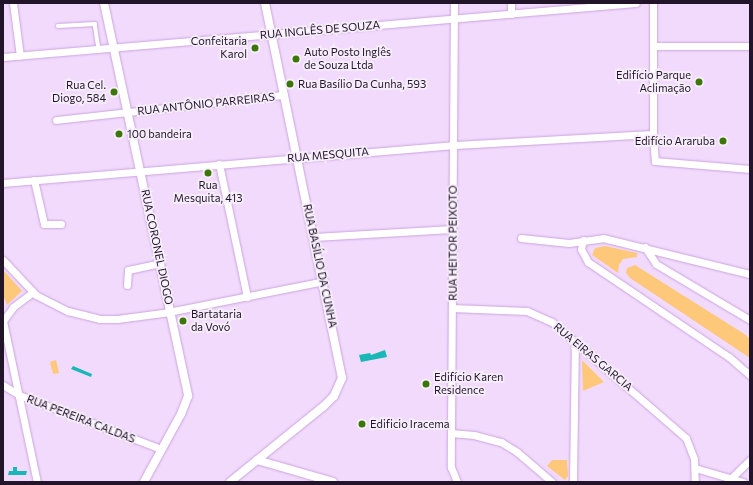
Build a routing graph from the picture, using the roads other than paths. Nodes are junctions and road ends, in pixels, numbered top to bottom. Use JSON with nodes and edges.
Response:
{"nodes":[{"id":1,"x":14,"y":3,"type":"edge"},
{"id":2,"x":104,"y":3,"type":"edge"},
{"id":3,"x":265,"y":3,"type":"edge"},
{"id":4,"x":454,"y":3,"type":"edge"},
{"id":5,"x":511,"y":3,"type":"edge"},
{"id":6,"x":636,"y":3,"type":"edge"},
{"id":7,"x":653,"y":3,"type":"edge"},
{"id":8,"x":567,"y":6,"type":"edge"},
{"id":9,"x":511,"y":14,"type":"junction"},
{"id":10,"x":454,"y":19,"type":"junction"},
{"id":11,"x":58,"y":26,"type":"dead end"},
{"id":12,"x":272,"y":34,"type":"junction"},
{"id":13,"x":654,"y":46,"type":"junction"},
{"id":14,"x":750,"y":46,"type":"edge"},
{"id":15,"x":113,"y":48,"type":"junction"},
{"id":16,"x":99,"y":49,"type":"junction"},
{"id":17,"x":20,"y":56,"type":"junction"},
{"id":18,"x":3,"y":57,"type":"edge"},
{"id":19,"x":284,"y":95,"type":"junction"},
{"id":20,"x":128,"y":113,"type":"junction"},
{"id":21,"x":56,"y":120,"type":"dead end"},
{"id":22,"x":653,"y":134,"type":"junction"},
{"id":23,"x":454,"y":145,"type":"junction"},
{"id":24,"x":297,"y":158,"type":"junction"},
{"id":25,"x":219,"y":164,"type":"junction"},
{"id":26,"x":750,"y":169,"type":"edge"},
{"id":27,"x":141,"y":170,"type":"junction"},
{"id":28,"x":34,"y":180,"type":"junction"},
{"id":29,"x":3,"y":183,"type":"edge"},
{"id":30,"x":61,"y":224,"type":"dead end"},
{"id":31,"x":452,"y":229,"type":"junction"},
{"id":32,"x":314,"y":237,"type":"junction"},
{"id":33,"x":521,"y":238,"type":"dead end"},
{"id":34,"x":584,"y":240,"type":"junction"},
{"id":35,"x":645,"y":247,"type":"junction"},
{"id":36,"x":3,"y":260,"type":"edge"},
{"id":37,"x":160,"y":263,"type":"junction"},
{"id":38,"x":750,"y":274,"type":"edge"},
{"id":39,"x":324,"y":281,"type":"junction"},
{"id":40,"x":127,"y":285,"type":"dead end"},
{"id":41,"x":34,"y":292,"type":"junction"},
{"id":42,"x":247,"y":297,"type":"junction"},
{"id":43,"x":452,"y":308,"type":"junction"},
{"id":44,"x":171,"y":312,"type":"junction"},
{"id":45,"x":750,"y":320,"type":"edge"},
{"id":46,"x":3,"y":321,"type":"edge"},
{"id":47,"x":575,"y":341,"type":"junction"},
{"id":48,"x":750,"y":375,"type":"edge"},
{"id":49,"x":3,"y":385,"type":"edge"},
{"id":50,"x":19,"y":396,"type":"junction"},
{"id":51,"x":451,"y":433,"type":"junction"},
{"id":52,"x":161,"y":449,"type":"junction"},
{"id":53,"x":257,"y":460,"type":"junction"},
{"id":54,"x":750,"y":460,"type":"edge"},
{"id":55,"x":695,"y":468,"type":"junction"},
{"id":56,"x":730,"y":480,"type":"edge"},
{"id":57,"x":37,"y":482,"type":"edge"},
{"id":58,"x":144,"y":482,"type":"edge"},
{"id":59,"x":230,"y":482,"type":"edge"},
{"id":60,"x":333,"y":482,"type":"edge"},
{"id":61,"x":457,"y":482,"type":"edge"},
{"id":62,"x":552,"y":482,"type":"edge"},
{"id":63,"x":573,"y":482,"type":"edge"},
{"id":64,"x":695,"y":482,"type":"edge"},
{"id":65,"x":743,"y":482,"type":"edge"}],
"edges":[{"from":1,"to":17,"type":"street"},
{"from":2,"to":15,"type":"street","name":"RUA CORONEL DIOGO"},
{"from":3,"to":12,"type":"street","name":"RUA BASÍLIO DA CUNHA"},
{"from":4,"to":10,"type":"street","name":"RUA HEITOR PEIXOTO"},
{"from":5,"to":9,"type":"street"},
{"from":6,"to":8,"type":"street","name":"RUA INGLÊS DE SOUZA"},
{"from":7,"to":13,"type":"street"},
{"from":8,"to":9,"type":"street","name":"RUA INGLÊS DE SOUZA"},
{"from":9,"to":10,"type":"street","name":"RUA INGLÊS DE SOUZA"},
{"from":10,"to":12,"type":"street","name":"RUA INGLÊS DE SOUZA"},
{"from":10,"to":23,"type":"street","name":"RUA HEITOR PEIXOTO"},
{"from":11,"to":16,"type":"lane"},
{"from":12,"to":15,"type":"street","name":"RUA INGLÊS DE SOUZA"},
{"from":12,"to":19,"type":"street","name":"RUA BASÍLIO DA CUNHA"},
{"from":13,"to":14,"type":"street"},
{"from":13,"to":22,"type":"street"},
{"from":15,"to":16,"type":"street","name":"RUA INGLÊS DE SOUZA"},
{"from":15,"to":20,"type":"street","name":"RUA CORONEL DIOGO"},
{"from":16,"to":17,"type":"street","name":"RUA INGLÊS DE SOUZA"},
{"from":17,"to":18,"type":"street","name":"RUA INGLÊS DE SOUZA"},
{"from":19,"to":20,"type":"street","name":"RUA ANTÔNIO PARREIRAS"},
{"from":19,"to":24,"type":"street","name":"RUA BASÍLIO DA CUNHA"},
{"from":20,"to":21,"type":"street","name":"RUA ANTÔNIO PARREIRAS"},
{"from":20,"to":27,"type":"street","name":"RUA CORONEL DIOGO"},
{"from":22,"to":23,"type":"street","name":"RUA MESQUITA"},
{"from":22,"to":26,"type":"street"},
{"from":23,"to":24,"type":"street","name":"RUA MESQUITA"},
{"from":23,"to":31,"type":"street","name":"RUA HEITOR PEIXOTO"},
{"from":24,"to":25,"type":"street","name":"RUA MESQUITA"},
{"from":24,"to":32,"type":"street","name":"RUA BASÍLIO DA CUNHA"},
{"from":25,"to":27,"type":"street","name":"RUA MESQUITA"},
{"from":25,"to":42,"type":"street"},
{"from":27,"to":28,"type":"street","name":"RUA MESQUITA"},
{"from":27,"to":37,"type":"street","name":"RUA CORONEL DIOGO"},
{"from":28,"to":29,"type":"street","name":"RUA MESQUITA"},
{"from":28,"to":30,"type":"street"},
{"from":31,"to":32,"type":"street"},
{"from":31,"to":43,"type":"street","name":"RUA HEITOR PEIXOTO"},
{"from":32,"to":39,"type":"street","name":"RUA BASÍLIO DA CUNHA"},
{"from":33,"to":34,"type":"street"},
{"from":34,"to":35,"type":"street"},
{"from":34,"to":48,"type":"street"},
{"from":35,"to":38,"type":"street"},
{"from":35,"to":45,"type":"street"},
{"from":36,"to":41,"type":"street"},
{"from":37,"to":40,"type":"street"},
{"from":37,"to":44,"type":"street","name":"RUA CORONEL DIOGO"},
{"from":39,"to":42,"type":"street"},
{"from":39,"to":53,"type":"street","name":"RUA BASÍLIO DA CUNHA"},
{"from":41,"to":44,"type":"street"},
{"from":41,"to":46,"type":"street"},
{"from":42,"to":44,"type":"street"},
{"from":43,"to":47,"type":"street","name":"RUA EIRAS GARCIA"},
{"from":43,"to":51,"type":"street","name":"RUA HEITOR PEIXOTO"},
{"from":44,"to":52,"type":"street","name":"RUA CORONEL DIOGO"},
{"from":46,"to":50,"type":"street"},
{"from":47,"to":55,"type":"street","name":"RUA EIRAS GARCIA"},
{"from":47,"to":63,"type":"street"},
{"from":49,"to":50,"type":"street","name":"RUA PEREIRA CALDAS"},
{"from":50,"to":52,"type":"street","name":"RUA PEREIRA CALDAS"},
{"from":50,"to":57,"type":"street"},
{"from":51,"to":61,"type":"street","name":"RUA HEITOR PEIXOTO"},
{"from":51,"to":62,"type":"street"},
{"from":52,"to":58,"type":"street","name":"RUA CORONEL DIOGO"},
{"from":53,"to":59,"type":"street","name":"RUA BASÍLIO DA CUNHA"},
{"from":53,"to":60,"type":"street"},
{"from":54,"to":56,"type":"street"},
{"from":55,"to":56,"type":"street"},
{"from":55,"to":64,"type":"street","name":"RUA EIRAS GARCIA"},
{"from":56,"to":65,"type":"street"}]}
